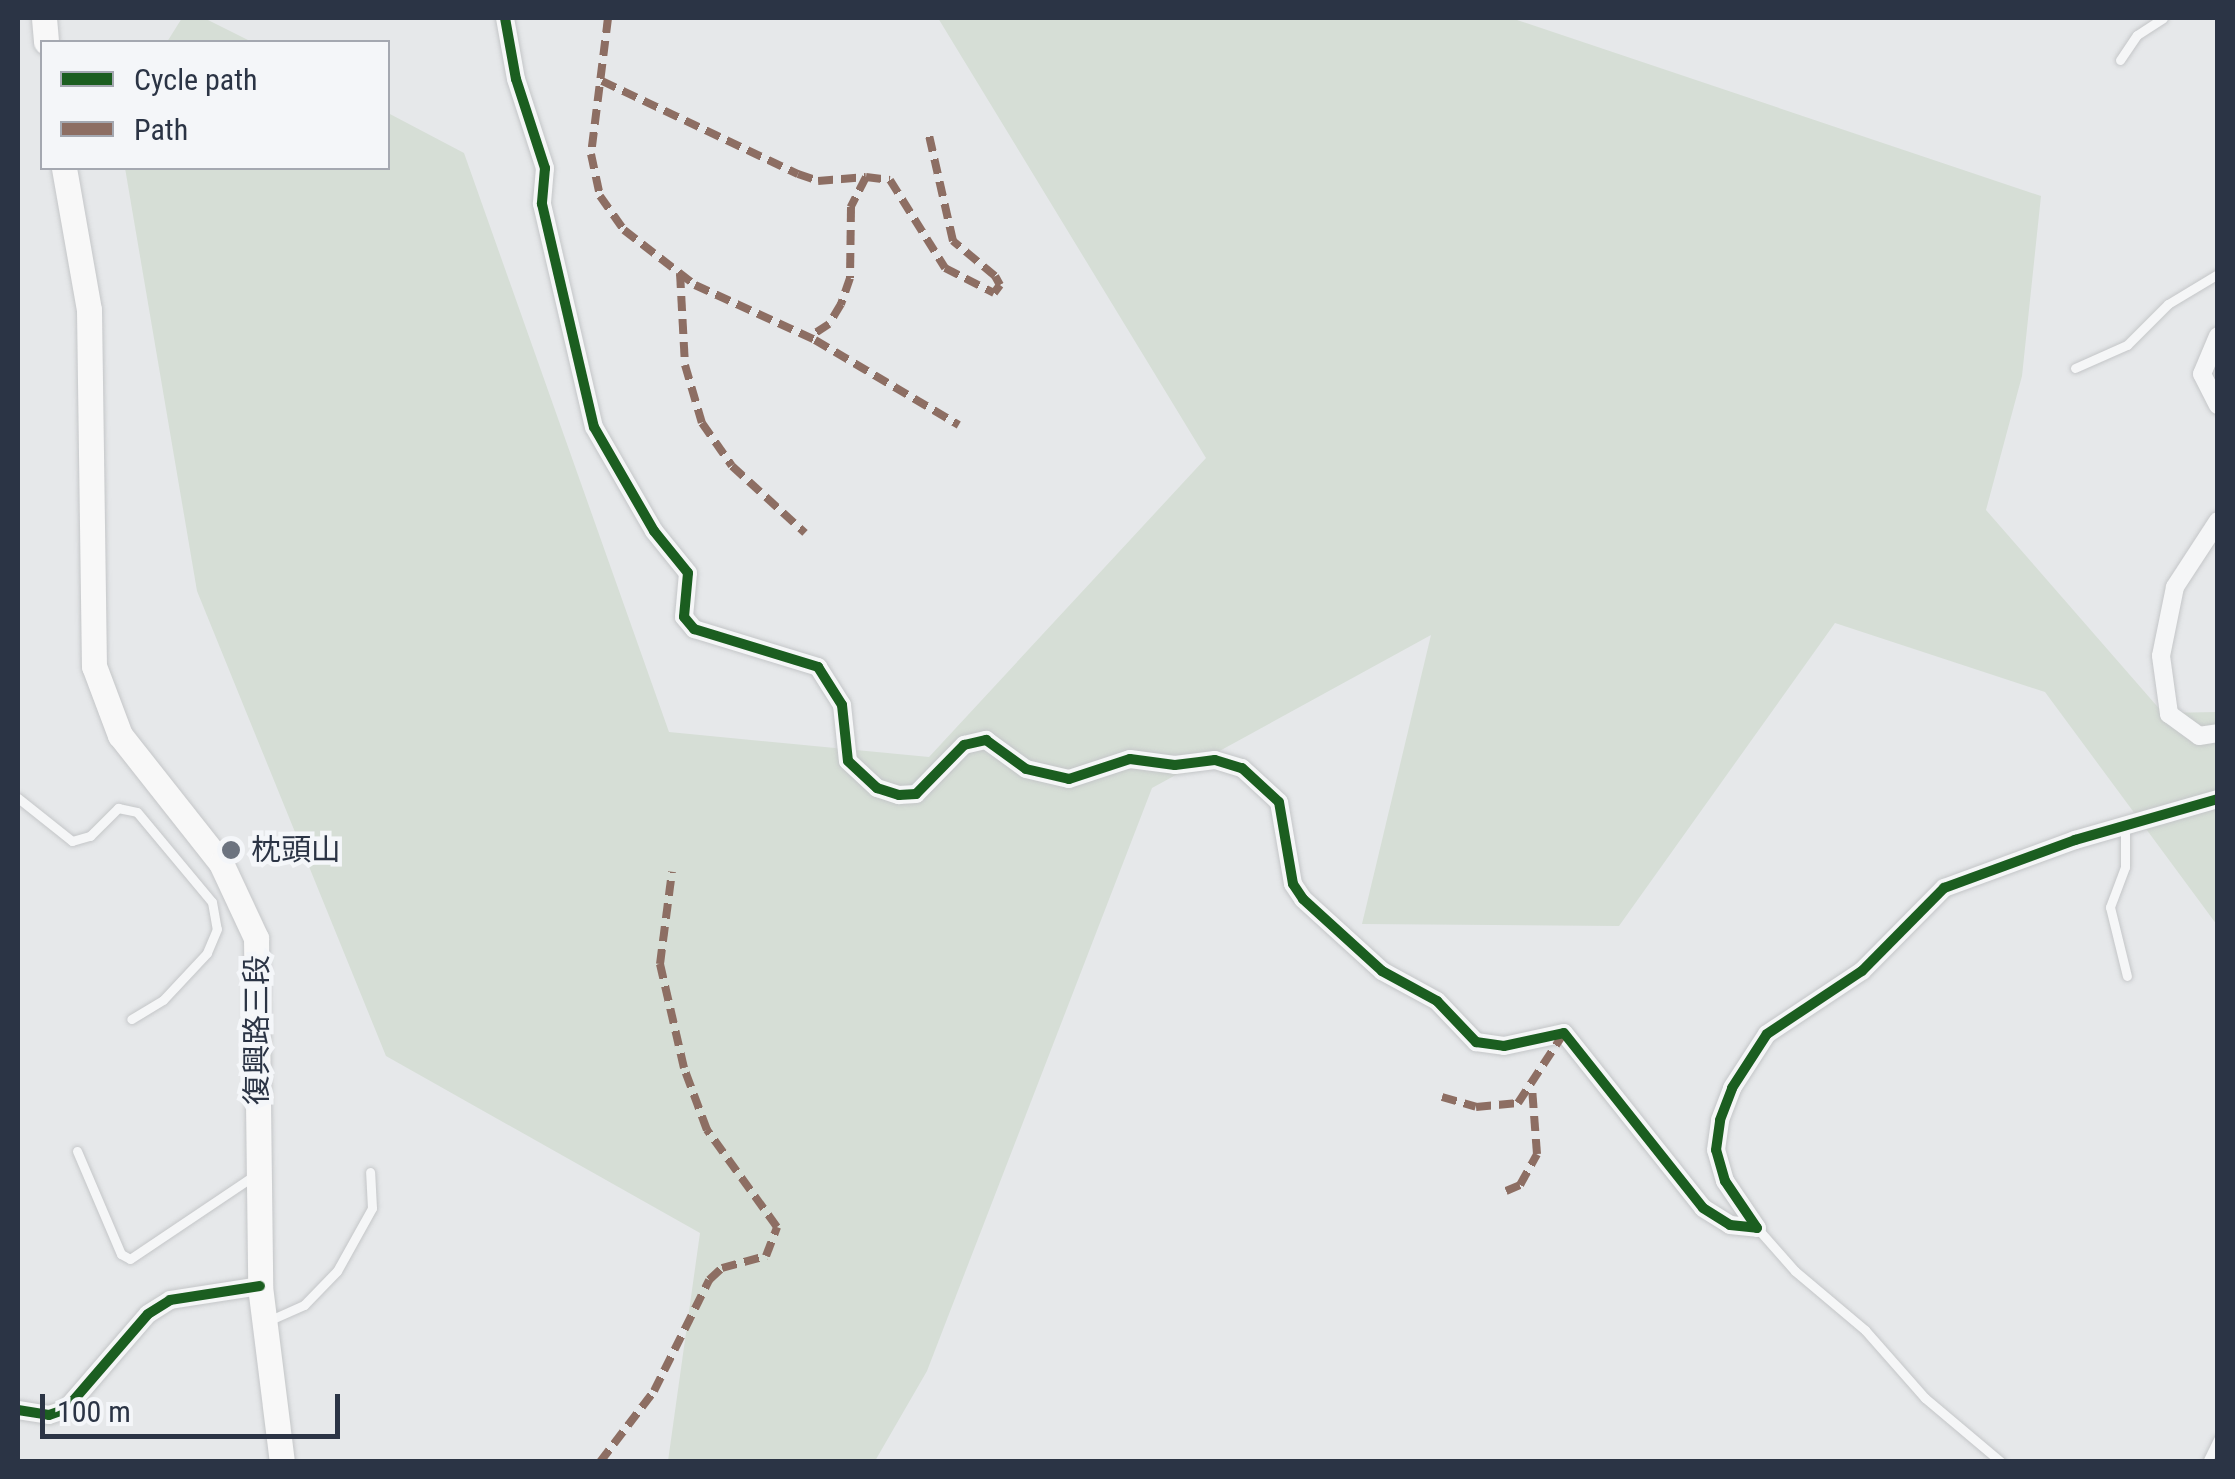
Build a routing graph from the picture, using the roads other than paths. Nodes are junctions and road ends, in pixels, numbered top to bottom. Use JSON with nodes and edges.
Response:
{"nodes":[{"id":1,"x":505,"y":18,"type":"edge"},
{"id":2,"x":2162,"y":18,"type":"edge"},
{"id":3,"x":2120,"y":60,"type":"dead end"},
{"id":4,"x":64,"y":170,"type":"edge"},
{"id":5,"x":2218,"y":274,"type":"edge"},
{"id":6,"x":2218,"y":336,"type":"edge"},
{"id":7,"x":2075,"y":368,"type":"dead end"},
{"id":8,"x":2218,"y":405,"type":"edge"},
{"id":9,"x":2218,"y":522,"type":"edge"},
{"id":10,"x":2218,"y":734,"type":"edge"},
{"id":11,"x":18,"y":798,"type":"edge"},
{"id":12,"x":2218,"y":798,"type":"edge"},
{"id":13,"x":2125,"y":828,"type":"junction"},
{"id":14,"x":2127,"y":976,"type":"dead end"},
{"id":15,"x":131,"y":1019,"type":"dead end"},
{"id":16,"x":77,"y":1151,"type":"dead end"},
{"id":17,"x":370,"y":1172,"type":"dead end"},
{"id":18,"x":258,"y":1173,"type":"junction"},
{"id":19,"x":1757,"y":1228,"type":"junction"},
{"id":20,"x":260,"y":1286,"type":"junction"},
{"id":21,"x":266,"y":1322,"type":"junction"},
{"id":22,"x":18,"y":1410,"type":"edge"},
{"id":23,"x":2218,"y":1439,"type":"edge"},
{"id":24,"x":282,"y":1462,"type":"edge"},
{"id":25,"x":2002,"y":1462,"type":"edge"},
{"id":26,"x":2207,"y":1462,"type":"edge"}],
"edges":[{"from":1,"to":19,"type":"street"},
{"from":2,"to":3,"type":"lane"},
{"from":4,"to":18,"type":"main road","name":"復興路三段"},
{"from":5,"to":7,"type":"lane"},
{"from":6,"to":8,"type":"street"},
{"from":9,"to":10,"type":"street"},
{"from":11,"to":15,"type":"lane"},
{"from":12,"to":13,"type":"street"},
{"from":13,"to":14,"type":"lane"},
{"from":13,"to":19,"type":"street"},
{"from":16,"to":18,"type":"lane"},
{"from":17,"to":21,"type":"lane"},
{"from":18,"to":20,"type":"main road","name":"復興路三段"},
{"from":19,"to":25,"type":"lane"},
{"from":20,"to":21,"type":"main road","name":"復興路三段"},
{"from":20,"to":22,"type":"street"},
{"from":21,"to":24,"type":"main road","name":"復興路三段"},
{"from":23,"to":26,"type":"lane"}]}
